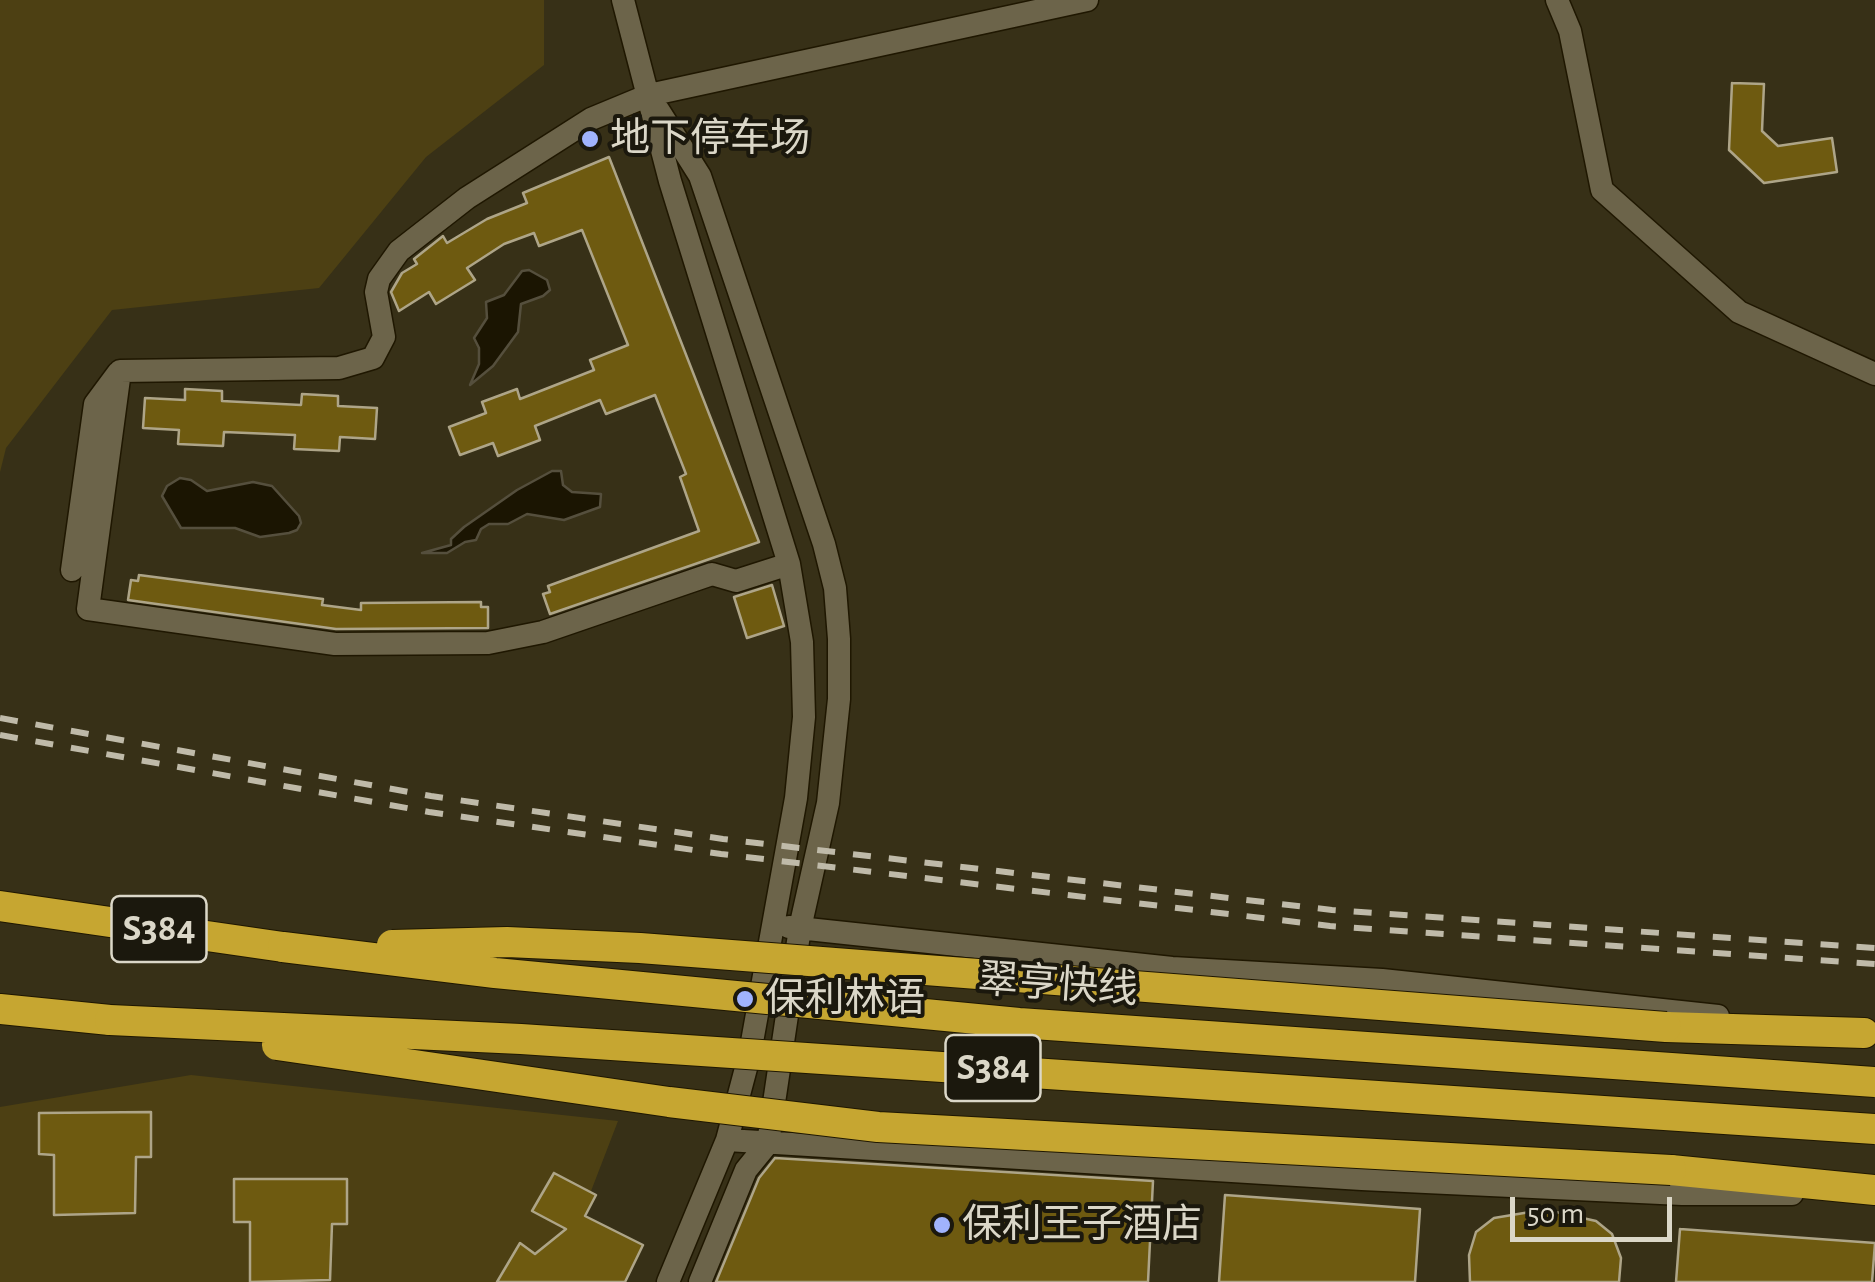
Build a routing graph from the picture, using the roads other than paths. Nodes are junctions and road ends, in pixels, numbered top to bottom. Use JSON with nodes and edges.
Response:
{"nodes":[{"id":1,"x":623,"y":0,"type":"edge"},
{"id":2,"x":1086,"y":0,"type":"edge"},
{"id":3,"x":1557,"y":0,"type":"edge"},
{"id":4,"x":649,"y":95,"type":"junction"},
{"id":5,"x":120,"y":371,"type":"junction"},
{"id":6,"x":1875,"y":374,"type":"edge"},
{"id":7,"x":789,"y":564,"type":"junction"},
{"id":8,"x":72,"y":570,"type":"dead end"},
{"id":9,"x":0,"y":906,"type":"edge"},
{"id":10,"x":773,"y":926,"type":"junction"},
{"id":11,"x":800,"y":928,"type":"junction"},
{"id":12,"x":282,"y":947,"type":"junction"},
{"id":13,"x":15,"y":1011,"type":"edge"},
{"id":14,"x":110,"y":1020,"type":"junction"},
{"id":15,"x":1869,"y":1033,"type":"edge"},
{"id":16,"x":1875,"y":1082,"type":"edge"},
{"id":17,"x":1875,"y":1129,"type":"edge"},
{"id":18,"x":728,"y":1140,"type":"junction"},
{"id":19,"x":768,"y":1143,"type":"junction"},
{"id":20,"x":1875,"y":1192,"type":"edge"},
{"id":21,"x":668,"y":1282,"type":"edge"},
{"id":22,"x":700,"y":1282,"type":"edge"}],
"edges":[{"from":1,"to":4,"type":"street"},
{"from":2,"to":4,"type":"street"},
{"from":3,"to":6,"type":"street"},
{"from":4,"to":5,"type":"street"},
{"from":4,"to":7,"type":"street"},
{"from":4,"to":11,"type":"street"},
{"from":5,"to":7,"type":"street"},
{"from":5,"to":8,"type":"street"},
{"from":7,"to":10,"type":"street"},
{"from":9,"to":12,"type":"highway","name":"翠亨快线","number":"S384"},
{"from":10,"to":11,"type":"street"},
{"from":10,"to":18,"type":"street"},
{"from":11,"to":15,"type":"street"},
{"from":11,"to":19,"type":"street"},
{"from":12,"to":15,"type":"highway","bridge":true},
{"from":12,"to":16,"type":"highway","name":"翠亨快线","number":"S384","bridge":true},
{"from":13,"to":14,"type":"highway","number":"S384"},
{"from":14,"to":17,"type":"highway","number":"S384","bridge":true},
{"from":14,"to":20,"type":"highway","bridge":true},
{"from":18,"to":19,"type":"street"},
{"from":18,"to":21,"type":"street"},
{"from":19,"to":20,"type":"street"},
{"from":19,"to":22,"type":"street"}]}
